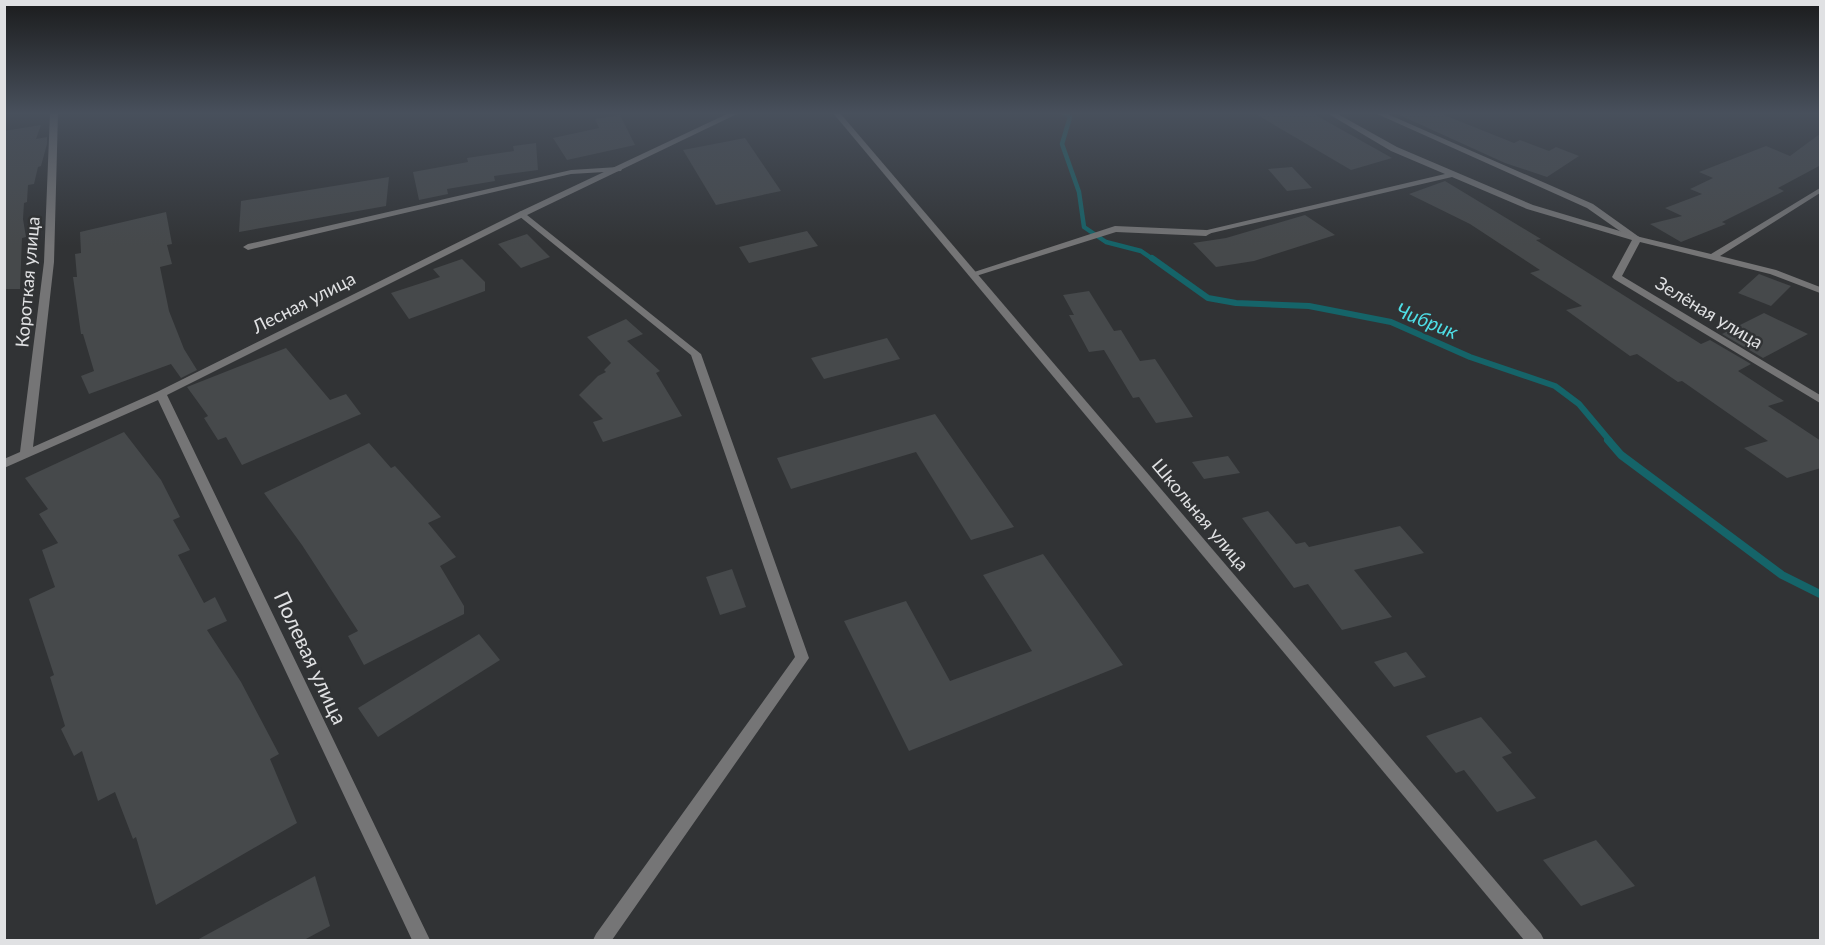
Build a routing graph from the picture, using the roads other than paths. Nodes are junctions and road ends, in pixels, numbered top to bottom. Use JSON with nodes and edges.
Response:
{"nodes":[{"id":1,"x":53,"y":157,"type":"edge"},
{"id":2,"x":643,"y":157,"type":"edge"},
{"id":3,"x":873,"y":157,"type":"edge"},
{"id":4,"x":1413,"y":157,"type":"edge"},
{"id":5,"x":1479,"y":157,"type":"edge"},
{"id":6,"x":618,"y":169,"type":"junction"},
{"id":7,"x":1453,"y":174,"type":"junction"},
{"id":8,"x":1821,"y":190,"type":"edge"},
{"id":9,"x":522,"y":214,"type":"junction"},
{"id":10,"x":1637,"y":239,"type":"junction"},
{"id":11,"x":248,"y":247,"type":"dead end"},
{"id":12,"x":1713,"y":257,"type":"junction"},
{"id":13,"x":973,"y":274,"type":"junction"},
{"id":14,"x":1821,"y":290,"type":"edge"},
{"id":15,"x":161,"y":394,"type":"junction"},
{"id":16,"x":1821,"y":400,"type":"edge"},
{"id":17,"x":26,"y":454,"type":"junction"},
{"id":18,"x":4,"y":464,"type":"edge"},
{"id":19,"x":421,"y":940,"type":"edge"},
{"id":20,"x":602,"y":940,"type":"edge"},
{"id":21,"x":1535,"y":940,"type":"edge"}],
"edges":[{"from":1,"to":17,"type":"street","name":"Короткая улица"},
{"from":2,"to":6,"type":"street","name":"Лесная улица"},
{"from":3,"to":13,"type":"street","name":"Школьная улица"},
{"from":4,"to":7,"type":"street","name":"Зелёная улица"},
{"from":5,"to":10,"type":"street"},
{"from":6,"to":9,"type":"street","name":"Лесная улица"},
{"from":6,"to":11,"type":"street","name":"Лесная улица"},
{"from":7,"to":10,"type":"street","name":"Зелёная улица"},
{"from":7,"to":13,"type":"street"},
{"from":8,"to":12,"type":"street"},
{"from":9,"to":15,"type":"street","name":"Лесная улица"},
{"from":9,"to":20,"type":"street"},
{"from":10,"to":12,"type":"street","name":"Зелёная улица"},
{"from":10,"to":16,"type":"street","name":"Зелёная улица"},
{"from":12,"to":14,"type":"street","name":"Зелёная улица"},
{"from":13,"to":21,"type":"street","name":"Школьная улица"},
{"from":15,"to":17,"type":"street","name":"Лесная улица"},
{"from":15,"to":19,"type":"street","name":"Полевая улица"},
{"from":17,"to":18,"type":"street","name":"Лесная улица"}]}
